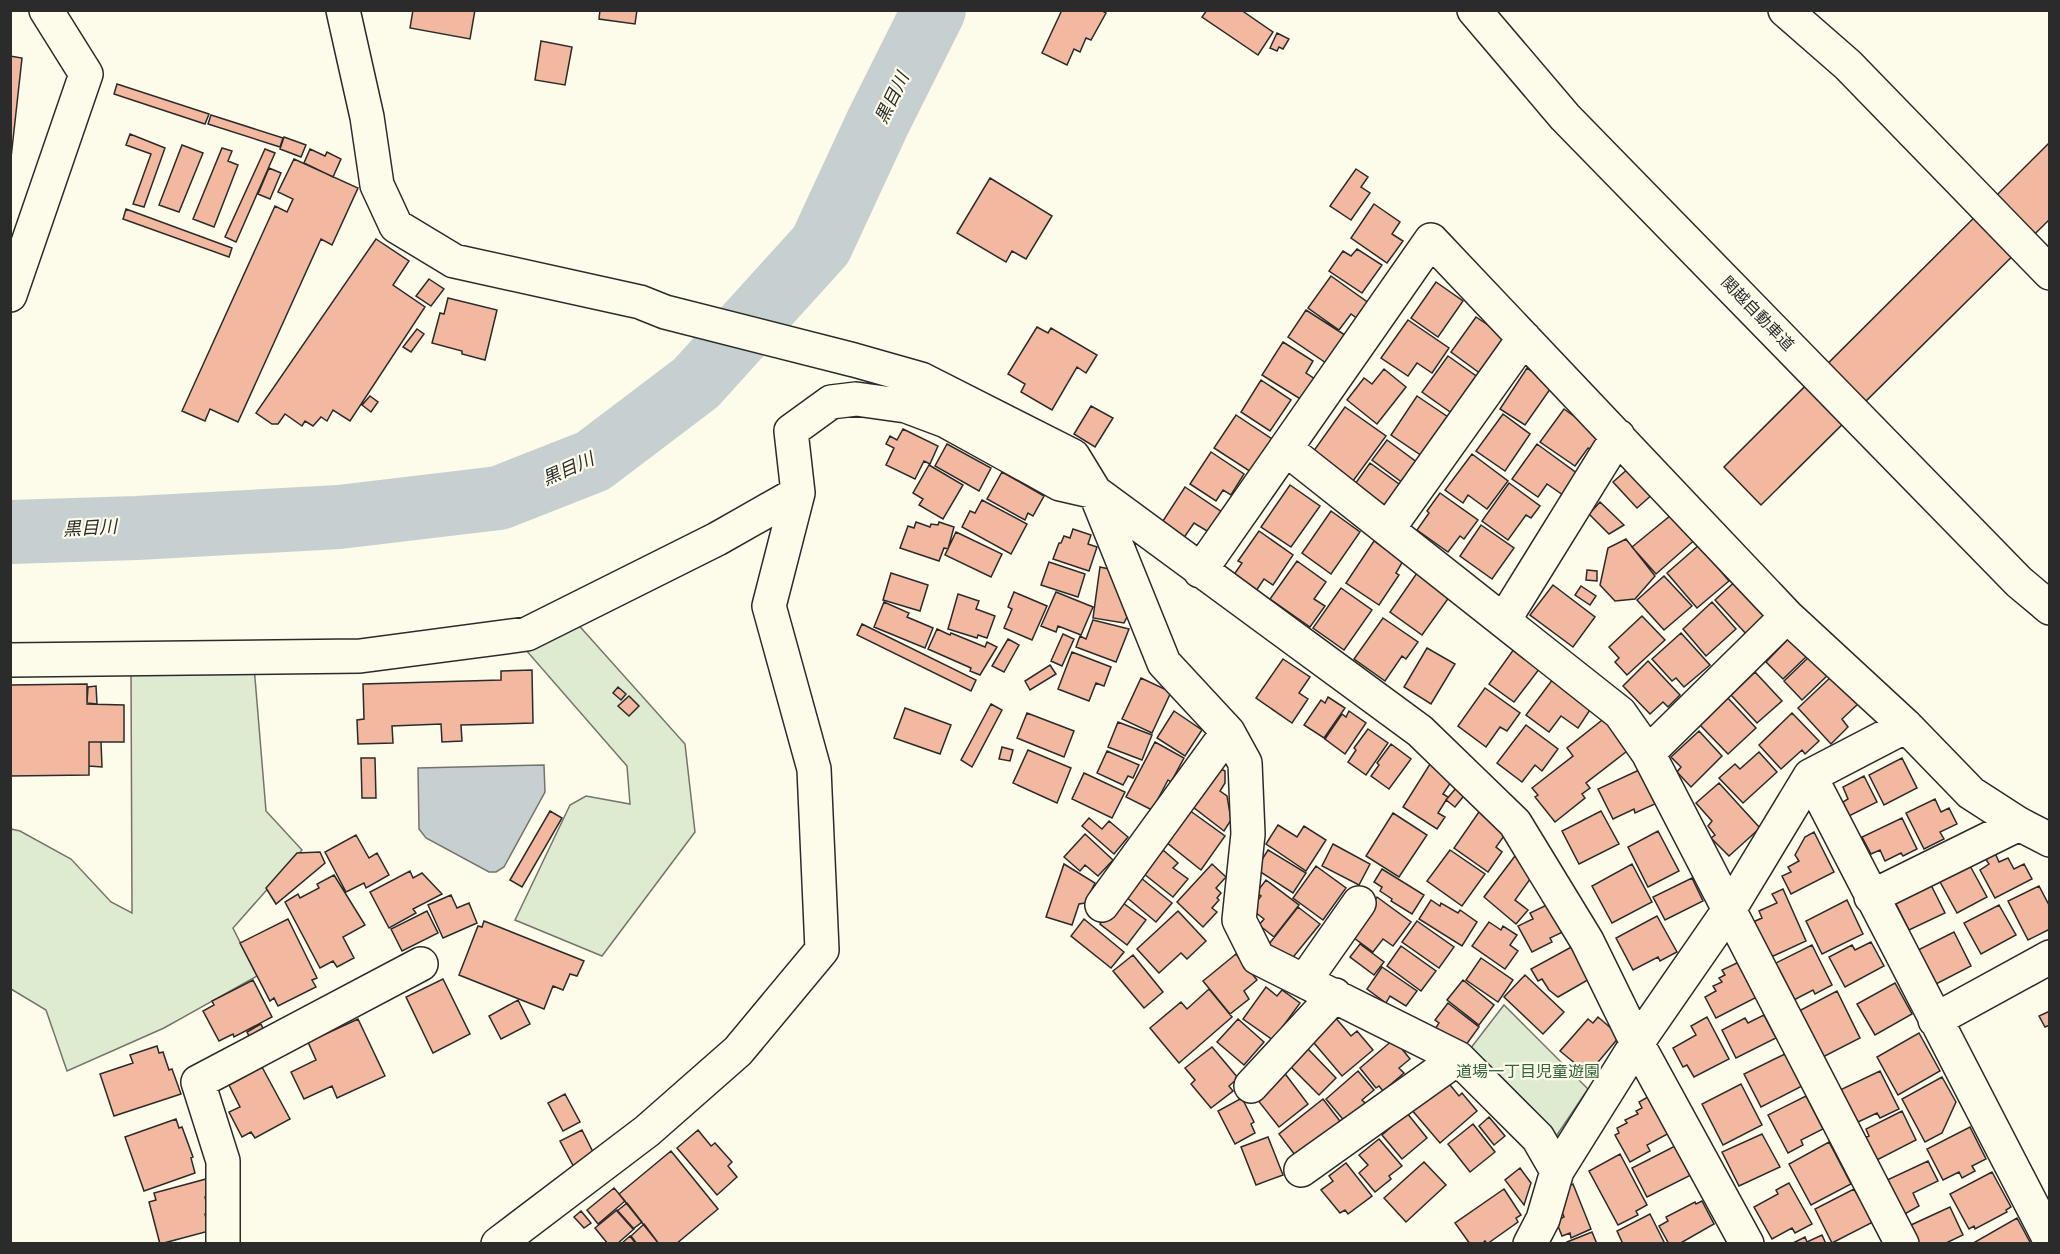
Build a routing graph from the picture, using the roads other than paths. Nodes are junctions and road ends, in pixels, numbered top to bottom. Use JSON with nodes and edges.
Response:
{"nodes":[{"id":1,"x":46,"y":10,"type":"edge"},
{"id":2,"x":343,"y":10,"type":"edge"},
{"id":3,"x":1474,"y":10,"type":"edge"},
{"id":4,"x":1785,"y":10,"type":"edge"},
{"id":5,"x":2049,"y":273,"type":"edge"},
{"id":6,"x":10,"y":295,"type":"edge"},
{"id":7,"x":1524,"y":338,"type":"junction"},
{"id":8,"x":1618,"y":436,"type":"junction"},
{"id":9,"x":1286,"y":449,"type":"junction"},
{"id":10,"x":1095,"y":492,"type":"junction"},
{"id":11,"x":798,"y":493,"type":"junction"},
{"id":12,"x":1388,"y":529,"type":"junction"},
{"id":13,"x":1200,"y":571,"type":"junction"},
{"id":14,"x":2049,"y":608,"type":"edge"},
{"id":15,"x":1787,"y":616,"type":"junction"},
{"id":16,"x":1504,"y":620,"type":"junction"},
{"id":17,"x":10,"y":660,"type":"edge"},
{"id":18,"x":1906,"y":726,"type":"junction"},
{"id":19,"x":1228,"y":732,"type":"junction"},
{"id":20,"x":1648,"y":753,"type":"junction"},
{"id":21,"x":1810,"y":776,"type":"junction"},
{"id":22,"x":2019,"y":824,"type":"junction"},
{"id":23,"x":2049,"y":840,"type":"edge"},
{"id":24,"x":1871,"y":897,"type":"junction"},
{"id":25,"x":1359,"y":903,"type":"dead end"},
{"id":26,"x":1102,"y":905,"type":"dead end"},
{"id":27,"x":1729,"y":910,"type":"junction"},
{"id":28,"x":2049,"y":957,"type":"edge"},
{"id":29,"x":422,"y":963,"type":"dead end"},
{"id":30,"x":1305,"y":980,"type":"junction"},
{"id":31,"x":1335,"y":995,"type":"junction"},
{"id":32,"x":1935,"y":1020,"type":"junction"},
{"id":33,"x":1637,"y":1043,"type":"junction"},
{"id":34,"x":1458,"y":1058,"type":"junction"},
{"id":35,"x":1251,"y":1086,"type":"dead end"},
{"id":36,"x":1301,"y":1170,"type":"dead end"},
{"id":37,"x":1557,"y":1171,"type":"junction"},
{"id":38,"x":2049,"y":1240,"type":"edge"},
{"id":39,"x":223,"y":1244,"type":"edge"},
{"id":40,"x":498,"y":1244,"type":"edge"},
{"id":41,"x":1530,"y":1244,"type":"edge"},
{"id":42,"x":1747,"y":1244,"type":"edge"},
{"id":43,"x":1902,"y":1244,"type":"edge"}],
"edges":[{"from":1,"to":6,"type":"main road"},
{"from":2,"to":10,"type":"main road"},
{"from":3,"to":14,"type":"main road","name":"関越自動車道"},
{"from":4,"to":5,"type":"main road"},
{"from":7,"to":8,"type":"main road"},
{"from":7,"to":9,"type":"main road"},
{"from":7,"to":12,"type":"main road"},
{"from":8,"to":15,"type":"main road"},
{"from":8,"to":16,"type":"main road"},
{"from":9,"to":12,"type":"main road"},
{"from":9,"to":13,"type":"main road"},
{"from":10,"to":11,"type":"main road"},
{"from":10,"to":13,"type":"main road"},
{"from":10,"to":19,"type":"main road"},
{"from":11,"to":17,"type":"main road"},
{"from":11,"to":40,"type":"main road"},
{"from":12,"to":16,"type":"main road"},
{"from":13,"to":33,"type":"main road"},
{"from":15,"to":18,"type":"main road"},
{"from":15,"to":20,"type":"main road"},
{"from":16,"to":20,"type":"main road"},
{"from":18,"to":21,"type":"main road"},
{"from":18,"to":22,"type":"main road"},
{"from":19,"to":26,"type":"main road"},
{"from":19,"to":30,"type":"main road"},
{"from":20,"to":27,"type":"main road"},
{"from":21,"to":24,"type":"main road"},
{"from":21,"to":27,"type":"main road"},
{"from":22,"to":23,"type":"main road"},
{"from":22,"to":24,"type":"main road"},
{"from":24,"to":32,"type":"main road"},
{"from":25,"to":30,"type":"main road"},
{"from":27,"to":33,"type":"main road"},
{"from":27,"to":43,"type":"main road"},
{"from":28,"to":32,"type":"main road"},
{"from":29,"to":39,"type":"main road"},
{"from":30,"to":31,"type":"main road"},
{"from":31,"to":34,"type":"main road"},
{"from":31,"to":35,"type":"main road"},
{"from":32,"to":38,"type":"main road"},
{"from":33,"to":37,"type":"main road"},
{"from":33,"to":42,"type":"main road"},
{"from":34,"to":36,"type":"main road"},
{"from":34,"to":37,"type":"main road"},
{"from":37,"to":41,"type":"main road"}]}
